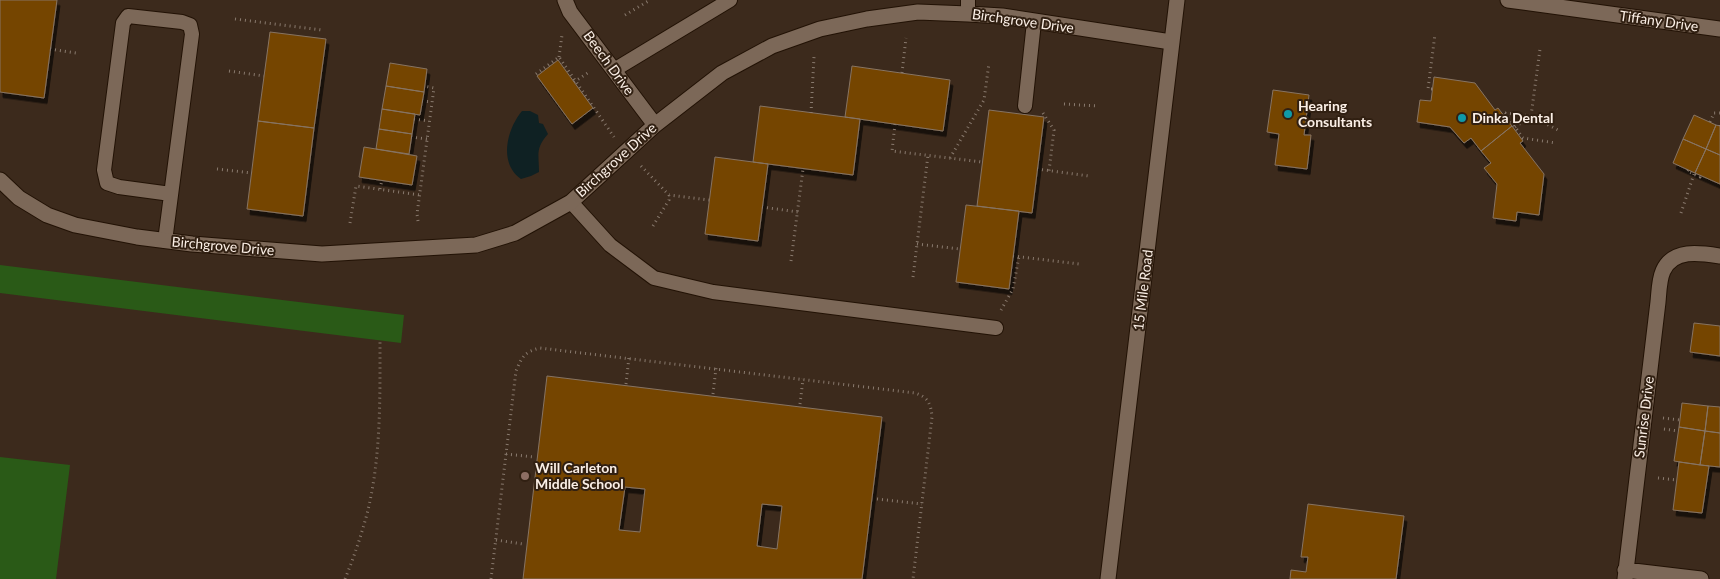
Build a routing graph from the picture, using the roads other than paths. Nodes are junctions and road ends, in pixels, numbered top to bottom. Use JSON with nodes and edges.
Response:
{"nodes":[{"id":1,"x":565,"y":0,"type":"edge"},
{"id":2,"x":730,"y":0,"type":"edge"},
{"id":3,"x":1177,"y":0,"type":"edge"},
{"id":4,"x":1508,"y":0,"type":"edge"},
{"id":5,"x":968,"y":7,"type":"edge"},
{"id":6,"x":1034,"y":22,"type":"junction"},
{"id":7,"x":1720,"y":29,"type":"edge"},
{"id":8,"x":1171,"y":42,"type":"junction"},
{"id":9,"x":614,"y":70,"type":"junction"},
{"id":10,"x":1031,"y":106,"type":"road end"},
{"id":11,"x":655,"y":125,"type":"junction"},
{"id":12,"x":0,"y":180,"type":"edge"},
{"id":13,"x":171,"y":194,"type":"junction"},
{"id":14,"x":570,"y":202,"type":"junction"},
{"id":15,"x":165,"y":241,"type":"junction"},
{"id":16,"x":1720,"y":256,"type":"edge"},
{"id":17,"x":997,"y":321,"type":"road end"},
{"id":18,"x":1625,"y":575,"type":"edge"},
{"id":19,"x":1108,"y":579,"type":"edge"},
{"id":20,"x":1701,"y":579,"type":"edge"}],
"edges":[{"from":1,"to":9,"type":"street","name":"Beech Drive"},
{"from":2,"to":9,"type":"lane"},
{"from":3,"to":8,"type":"street","name":"15 Mile Road"},
{"from":4,"to":7,"type":"street","name":"Tiffany Drive"},
{"from":5,"to":6,"type":"street","name":"Birchgrove Drive"},
{"from":5,"to":11,"type":"street","name":"Birchgrove Drive"},
{"from":6,"to":8,"type":"street","name":"Birchgrove Drive"},
{"from":6,"to":10,"type":"lane"},
{"from":8,"to":19,"type":"street","name":"15 Mile Road"},
{"from":9,"to":11,"type":"street","name":"Beech Drive"},
{"from":11,"to":14,"type":"street","name":"Birchgrove Drive"},
{"from":12,"to":15,"type":"street","name":"Birchgrove Drive"},
{"from":13,"to":13,"type":"lane"},
{"from":13,"to":15,"type":"lane"},
{"from":14,"to":15,"type":"street","name":"Birchgrove Drive"},
{"from":14,"to":17,"type":"lane"},
{"from":16,"to":18,"type":"street","name":"Sunrise Drive"},
{"from":18,"to":20,"type":"street"}]}
